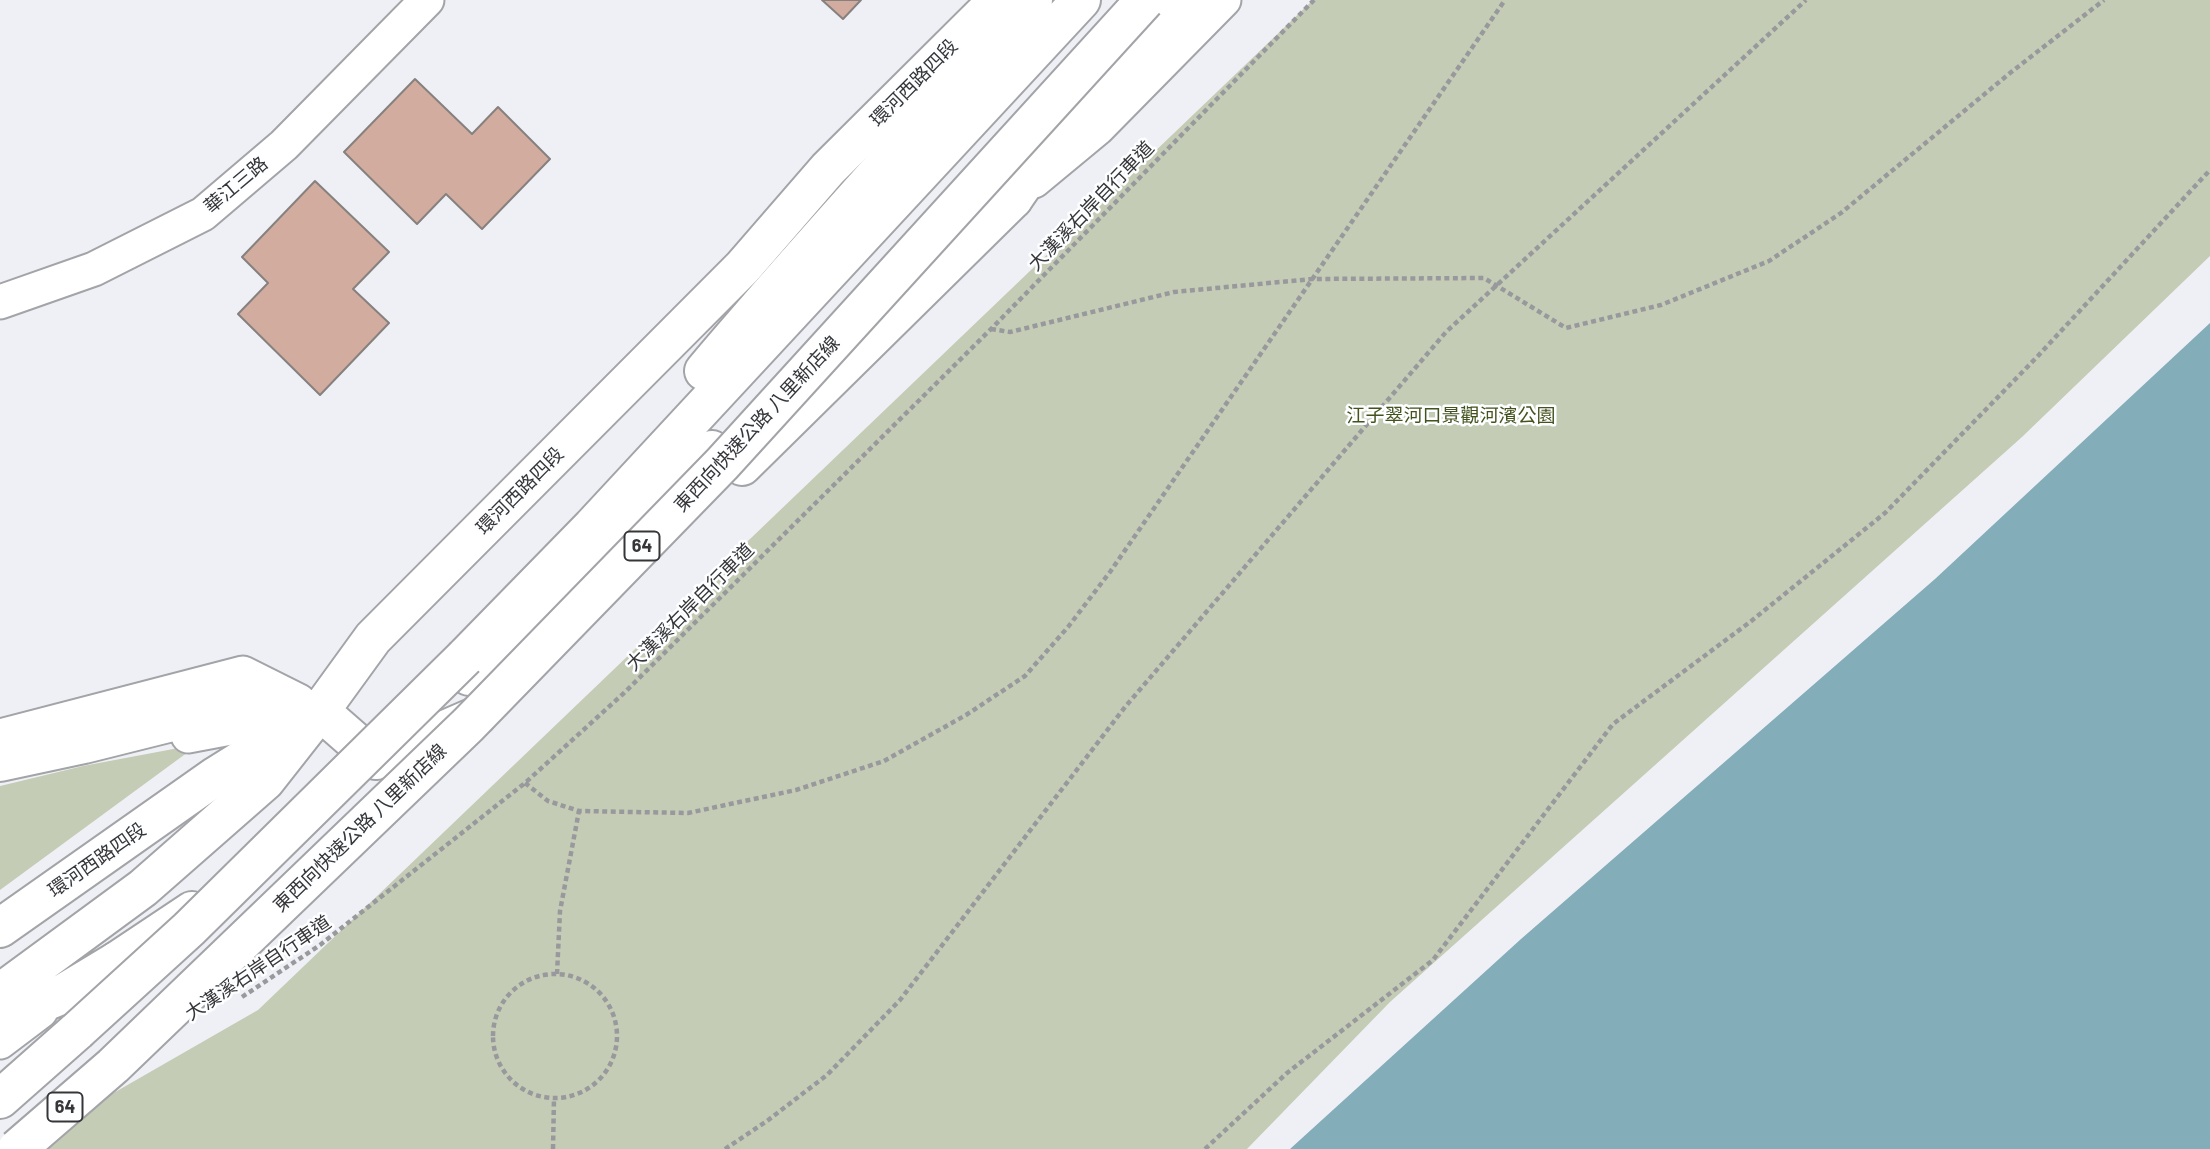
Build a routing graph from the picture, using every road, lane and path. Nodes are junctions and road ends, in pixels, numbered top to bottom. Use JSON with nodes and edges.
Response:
{"nodes":[{"id":1,"x":427,"y":0,"type":"edge"},
{"id":2,"x":998,"y":0,"type":"edge"},
{"id":3,"x":1033,"y":0,"type":"edge"},
{"id":4,"x":1081,"y":0,"type":"edge"},
{"id":5,"x":1139,"y":0,"type":"edge"},
{"id":6,"x":1145,"y":0,"type":"edge"},
{"id":7,"x":1185,"y":0,"type":"edge"},
{"id":8,"x":1224,"y":0,"type":"edge"},
{"id":9,"x":1314,"y":0,"type":"edge"},
{"id":10,"x":1505,"y":0,"type":"edge"},
{"id":11,"x":1806,"y":0,"type":"edge"},
{"id":12,"x":2104,"y":0,"type":"edge"},
{"id":13,"x":2210,"y":170,"type":"edge"},
{"id":14,"x":1013,"y":198,"type":"junction"},
{"id":15,"x":1312,"y":279,"type":"junction"},
{"id":16,"x":1497,"y":285,"type":"junction"},
{"id":17,"x":0,"y":302,"type":"edge"},
{"id":18,"x":991,"y":329,"type":"junction"},
{"id":19,"x":465,"y":657,"type":"junction"},
{"id":20,"x":320,"y":711,"type":"junction"},
{"id":21,"x":0,"y":736,"type":"edge"},
{"id":22,"x":376,"y":760,"type":"junction"},
{"id":23,"x":0,"y":762,"type":"edge"},
{"id":24,"x":0,"y":775,"type":"edge"},
{"id":25,"x":525,"y":783,"type":"junction"},
{"id":26,"x":579,"y":811,"type":"junction"},
{"id":27,"x":0,"y":928,"type":"edge"},
{"id":28,"x":117,"y":961,"type":"junction"},
{"id":29,"x":558,"y":974,"type":"junction"},
{"id":30,"x":241,"y":998,"type":"dead end"},
{"id":31,"x":6,"y":1008,"type":"edge"},
{"id":32,"x":0,"y":1077,"type":"edge"},
{"id":33,"x":554,"y":1098,"type":"junction"},
{"id":34,"x":0,"y":1099,"type":"edge"},
{"id":35,"x":17,"y":1149,"type":"edge"},
{"id":36,"x":554,"y":1149,"type":"edge"},
{"id":37,"x":725,"y":1149,"type":"edge"},
{"id":38,"x":1205,"y":1149,"type":"edge"}],
"edges":[{"from":1,"to":17,"type":"street","name":"華江三路"},
{"from":2,"to":20,"type":"main road","name":"環河西路四段"},
{"from":3,"to":19,"type":"main road"},
{"from":4,"to":19,"type":"main road","number":"64"},
{"from":5,"to":22,"type":"main road"},
{"from":6,"to":35,"type":"main road","name":"東西向快速公路 八里新店線","number":"64","bridge":true},
{"from":7,"to":14,"type":"main road"},
{"from":8,"to":14,"type":"street"},
{"from":9,"to":18,"type":"path","name":"大漢溪右岸自行車道"},
{"from":10,"to":15,"type":"path"},
{"from":11,"to":16,"type":"path"},
{"from":12,"to":16,"type":"path"},
{"from":13,"to":38,"type":"path"},
{"from":14,"to":22,"type":"main road"},
{"from":15,"to":16,"type":"path"},
{"from":15,"to":18,"type":"path"},
{"from":15,"to":26,"type":"path"},
{"from":16,"to":37,"type":"path"},
{"from":18,"to":25,"type":"path","name":"大漢溪右岸自行車道"},
{"from":19,"to":34,"type":"main road","number":"64","bridge":true},
{"from":20,"to":21,"type":"street"},
{"from":20,"to":22,"type":"main road"},
{"from":20,"to":23,"type":"main road"},
{"from":20,"to":24,"type":"street"},
{"from":20,"to":27,"type":"main road","name":"環河西路四段"},
{"from":20,"to":31,"type":"main road"},
{"from":22,"to":28,"type":"main road"},
{"from":25,"to":26,"type":"path"},
{"from":25,"to":30,"type":"path","name":"大漢溪右岸自行車道"},
{"from":26,"to":29,"type":"path"},
{"from":28,"to":31,"type":"main road"},
{"from":28,"to":32,"type":"main road"},
{"from":29,"to":33,"type":"path"},
{"from":29,"to":33,"type":"path"},
{"from":33,"to":36,"type":"path"}]}
